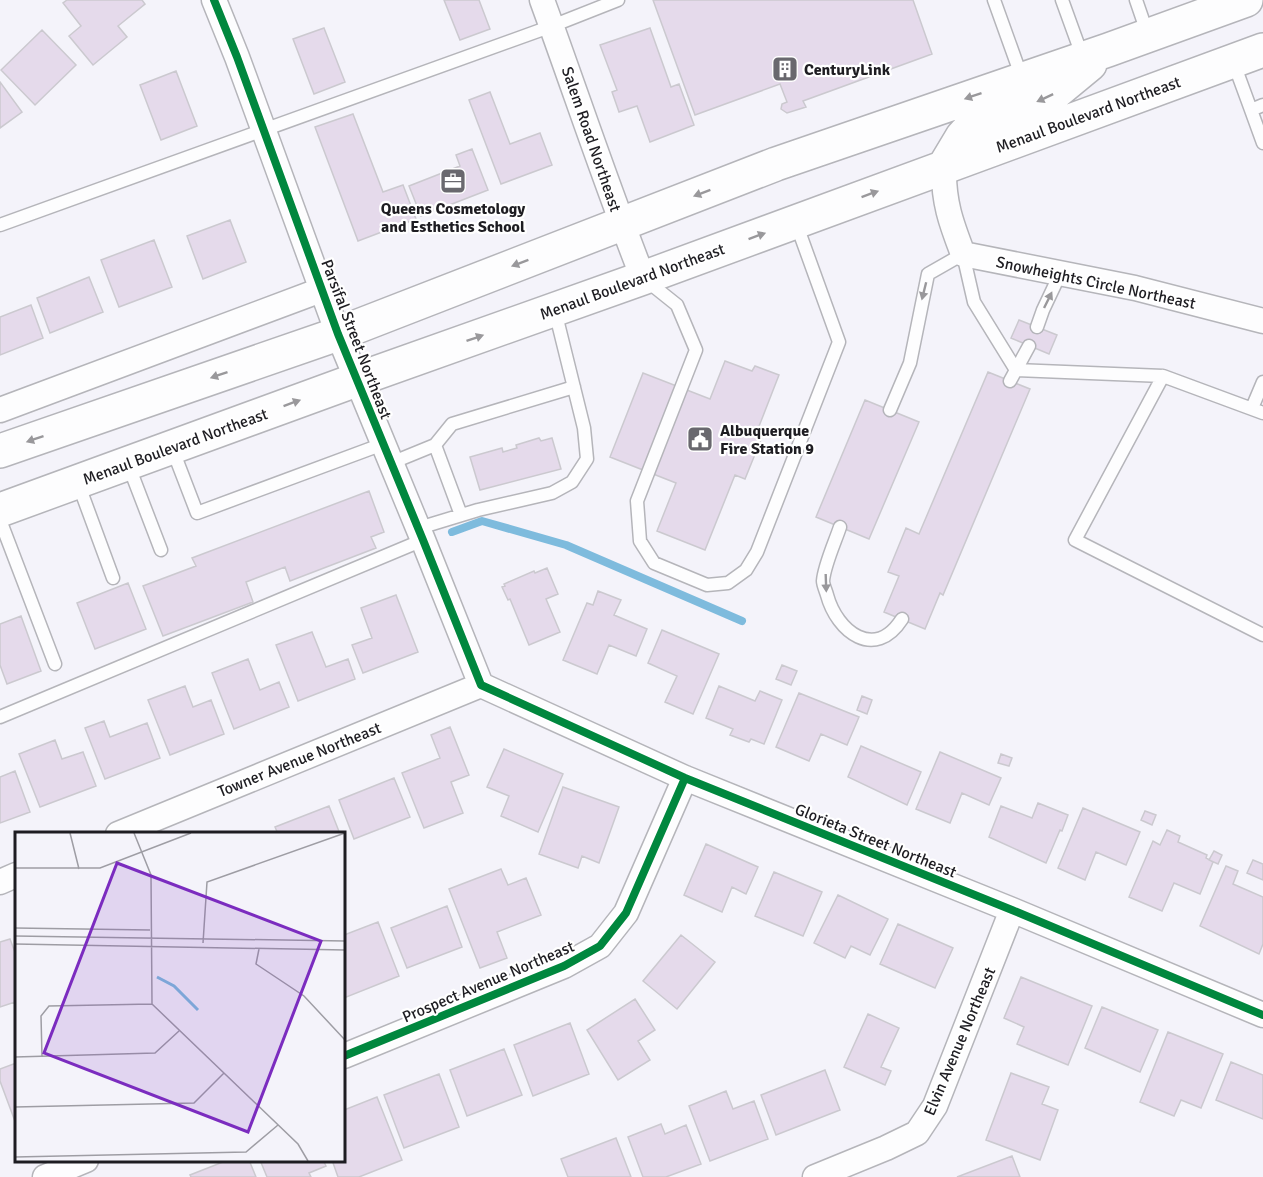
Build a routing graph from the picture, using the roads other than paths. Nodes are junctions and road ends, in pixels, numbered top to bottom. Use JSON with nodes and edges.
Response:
{"nodes":[{"id":1,"x":214,"y":0,"type":"edge"},
{"id":2,"x":542,"y":0,"type":"edge"},
{"id":3,"x":618,"y":0,"type":"edge"},
{"id":4,"x":994,"y":0,"type":"edge"},
{"id":5,"x":1062,"y":0,"type":"edge"},
{"id":6,"x":1136,"y":0,"type":"edge"},
{"id":7,"x":1221,"y":7,"type":"edge"},
{"id":8,"x":552,"y":26,"type":"junction"},
{"id":9,"x":1148,"y":35,"type":"junction"},
{"id":10,"x":1096,"y":54,"type":"junction"},
{"id":11,"x":1248,"y":55,"type":"edge"},
{"id":12,"x":1022,"y":79,"type":"junction"},
{"id":13,"x":1263,"y":105,"type":"edge"},
{"id":14,"x":1251,"y":110,"type":"junction"},
{"id":15,"x":264,"y":130,"type":"junction"},
{"id":16,"x":1263,"y":143,"type":"edge"},
{"id":17,"x":944,"y":167,"type":"junction"},
{"id":18,"x":796,"y":222,"type":"junction"},
{"id":19,"x":622,"y":224,"type":"junction"},
{"id":20,"x":0,"y":225,"type":"edge"},
{"id":21,"x":963,"y":254,"type":"junction"},
{"id":22,"x":1060,"y":274,"type":"junction"},
{"id":23,"x":643,"y":279,"type":"junction"},
{"id":24,"x":321,"y":290,"type":"junction"},
{"id":25,"x":555,"y":310,"type":"junction"},
{"id":26,"x":1263,"y":321,"type":"edge"},
{"id":27,"x":1037,"y":327,"type":"dead end"},
{"id":28,"x":338,"y":334,"type":"junction"},
{"id":29,"x":1029,"y":346,"type":"dead end"},
{"id":30,"x":1013,"y":375,"type":"junction"},
{"id":31,"x":1163,"y":376,"type":"junction"},
{"id":32,"x":356,"y":380,"type":"junction"},
{"id":33,"x":1263,"y":382,"type":"edge"},
{"id":34,"x":574,"y":387,"type":"junction"},
{"id":35,"x":0,"y":410,"type":"edge"},
{"id":36,"x":890,"y":410,"type":"dead end"},
{"id":37,"x":1258,"y":410,"type":"edge"},
{"id":38,"x":435,"y":445,"type":"junction"},
{"id":39,"x":172,"y":447,"type":"junction"},
{"id":40,"x":0,"y":451,"type":"edge"},
{"id":41,"x":387,"y":453,"type":"junction"},
{"id":42,"x":128,"y":463,"type":"junction"},
{"id":43,"x":78,"y":482,"type":"junction"},
{"id":44,"x":0,"y":510,"type":"edge"},
{"id":45,"x":461,"y":515,"type":"junction"},
{"id":46,"x":0,"y":520,"type":"edge"},
{"id":47,"x":840,"y":527,"type":"dead end"},
{"id":48,"x":421,"y":534,"type":"junction"},
{"id":49,"x":161,"y":550,"type":"dead end"},
{"id":50,"x":113,"y":578,"type":"dead end"},
{"id":51,"x":902,"y":619,"type":"dead end"},
{"id":52,"x":1263,"y":635,"type":"edge"},
{"id":53,"x":55,"y":663,"type":"dead end"},
{"id":54,"x":481,"y":685,"type":"junction"},
{"id":55,"x":0,"y":717,"type":"edge"},
{"id":56,"x":685,"y":778,"type":"junction"},
{"id":57,"x":123,"y":832,"type":"edge"},
{"id":58,"x":15,"y":875,"type":"edge"},
{"id":59,"x":0,"y":882,"type":"edge"},
{"id":60,"x":1012,"y":910,"type":"junction"},
{"id":61,"x":1263,"y":1015,"type":"edge"},
{"id":62,"x":345,"y":1056,"type":"edge"},
{"id":63,"x":83,"y":1162,"type":"edge"},
{"id":64,"x":45,"y":1177,"type":"edge"},
{"id":65,"x":815,"y":1177,"type":"edge"}],
"edges":[{"from":1,"to":15,"type":"street","name":"Parsifal Street Northeast"},
{"from":2,"to":8,"type":"street","name":"Salem Road Northeast"},
{"from":3,"to":8,"type":"lane"},
{"from":4,"to":12,"type":"lane"},
{"from":5,"to":10,"type":"lane"},
{"from":6,"to":9,"type":"lane"},
{"from":7,"to":9,"type":"main road"},
{"from":7,"to":11,"type":"main road"},
{"from":8,"to":15,"type":"lane"},
{"from":8,"to":19,"type":"street","name":"Salem Road Northeast"},
{"from":9,"to":10,"type":"main road"},
{"from":10,"to":12,"type":"main road"},
{"from":10,"to":17,"type":"main road","one_way":true},
{"from":11,"to":14,"type":"lane"},
{"from":11,"to":17,"type":"main road","name":"Menaul Boulevard Northeast"},
{"from":12,"to":19,"type":"main road","one_way":true},
{"from":13,"to":14,"type":"lane"},
{"from":14,"to":16,"type":"lane"},
{"from":15,"to":20,"type":"lane"},
{"from":15,"to":24,"type":"street","name":"Parsifal Street Northeast"},
{"from":18,"to":17,"type":"main road","name":"Menaul Boulevard Northeast","one_way":true},
{"from":17,"to":21,"type":"street"},
{"from":23,"to":18,"type":"main road","name":"Menaul Boulevard Northeast","one_way":true},
{"from":18,"to":23,"type":"lane"},
{"from":19,"to":23,"type":"street","name":"Salem Road Northeast"},
{"from":19,"to":28,"type":"main road","one_way":true},
{"from":21,"to":22,"type":"street","name":"Snowheights Circle Northeast"},
{"from":21,"to":30,"type":"lane"},
{"from":21,"to":36,"type":"lane","one_way":true},
{"from":22,"to":26,"type":"street","name":"Snowheights Circle Northeast"},
{"from":27,"to":22,"type":"lane","one_way":true},
{"from":23,"to":25,"type":"main road","name":"Menaul Boulevard Northeast"},
{"from":24,"to":28,"type":"street","name":"Parsifal Street Northeast"},
{"from":24,"to":35,"type":"street"},
{"from":32,"to":25,"type":"main road","name":"Menaul Boulevard Northeast","one_way":true},
{"from":25,"to":34,"type":"lane"},
{"from":28,"to":32,"type":"street","name":"Parsifal Street Northeast"},
{"from":28,"to":40,"type":"main road","one_way":true},
{"from":29,"to":30,"type":"lane"},
{"from":30,"to":31,"type":"lane"},
{"from":31,"to":37,"type":"lane"},
{"from":31,"to":52,"type":"lane"},
{"from":39,"to":32,"type":"main road","name":"Menaul Boulevard Northeast","one_way":true},
{"from":32,"to":41,"type":"street","name":"Parsifal Street Northeast"},
{"from":33,"to":37,"type":"lane"},
{"from":34,"to":38,"type":"lane"},
{"from":34,"to":45,"type":"lane"},
{"from":38,"to":41,"type":"lane"},
{"from":38,"to":45,"type":"lane"},
{"from":39,"to":41,"type":"lane"},
{"from":39,"to":42,"type":"main road","name":"Menaul Boulevard Northeast"},
{"from":41,"to":48,"type":"street","name":"Parsifal Street Northeast"},
{"from":42,"to":43,"type":"main road","name":"Menaul Boulevard Northeast"},
{"from":42,"to":49,"type":"lane"},
{"from":43,"to":44,"type":"main road","name":"Menaul Boulevard Northeast"},
{"from":43,"to":50,"type":"lane"},
{"from":45,"to":48,"type":"lane"},
{"from":46,"to":53,"type":"lane"},
{"from":47,"to":51,"type":"lane","one_way":true},
{"from":48,"to":54,"type":"street","name":"Parsifal Street Northeast"},
{"from":48,"to":55,"type":"lane"},
{"from":54,"to":56,"type":"street","name":"Glorieta Street Northeast"},
{"from":54,"to":57,"type":"street","name":"Towner Avenue Northeast"},
{"from":56,"to":60,"type":"street","name":"Glorieta Street Northeast"},
{"from":56,"to":62,"type":"street","name":"Prospect Avenue Northeast"},
{"from":58,"to":59,"type":"street"},
{"from":60,"to":61,"type":"street","name":"Glorieta Street Northeast"},
{"from":60,"to":65,"type":"street","name":"Elvin Avenue Northeast"},
{"from":63,"to":64,"type":"street"}]}
